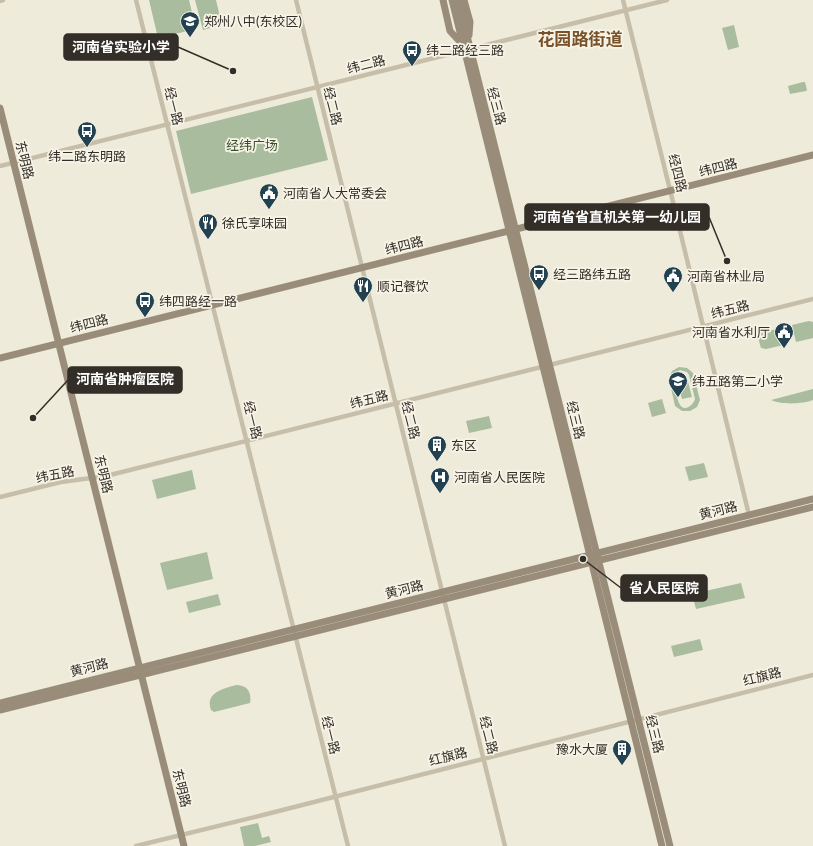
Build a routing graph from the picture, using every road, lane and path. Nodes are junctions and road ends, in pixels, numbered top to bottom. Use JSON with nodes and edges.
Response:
{"nodes":[{"id":1,"x":3,"y":0,"type":"edge"},
{"id":2,"x":136,"y":0,"type":"edge"},
{"id":3,"x":296,"y":0,"type":"edge"},
{"id":4,"x":443,"y":0,"type":"edge"},
{"id":5,"x":452,"y":0,"type":"edge"},
{"id":6,"x":458,"y":0,"type":"edge"},
{"id":7,"x":464,"y":0,"type":"edge"},
{"id":8,"x":623,"y":0,"type":"edge"},
{"id":9,"x":667,"y":0,"type":"edge"},
{"id":10,"x":0,"y":1,"type":"edge"},
{"id":11,"x":625,"y":10,"type":"junction"},
{"id":12,"x":466,"y":47,"type":"junction"},
{"id":13,"x":318,"y":87,"type":"junction"},
{"id":14,"x":0,"y":108,"type":"edge"},
{"id":15,"x":168,"y":125,"type":"junction"},
{"id":16,"x":813,"y":155,"type":"edge"},
{"id":17,"x":14,"y":163,"type":"junction"},
{"id":18,"x":0,"y":166,"type":"edge"},
{"id":19,"x":671,"y":191,"type":"junction"},
{"id":20,"x":513,"y":230,"type":"junction"},
{"id":21,"x":362,"y":268,"type":"junction"},
{"id":22,"x":813,"y":300,"type":"edge"},
{"id":23,"x":213,"y":305,"type":"junction"},
{"id":24,"x":704,"y":327,"type":"junction"},
{"id":25,"x":59,"y":343,"type":"junction"},
{"id":26,"x":0,"y":358,"type":"edge"},
{"id":27,"x":551,"y":365,"type":"junction"},
{"id":28,"x":543,"y":367,"type":"junction"},
{"id":29,"x":396,"y":404,"type":"junction"},
{"id":30,"x":247,"y":441,"type":"junction"},
{"id":31,"x":92,"y":478,"type":"junction"},
{"id":32,"x":0,"y":497,"type":"edge"},
{"id":33,"x":813,"y":499,"type":"edge"},
{"id":34,"x":813,"y":507,"type":"edge"},
{"id":35,"x":749,"y":515,"type":"junction"},
{"id":36,"x":597,"y":553,"type":"junction"},
{"id":37,"x":590,"y":559,"type":"junction"},
{"id":38,"x":599,"y":560,"type":"junction"},
{"id":39,"x":442,"y":592,"type":"junction"},
{"id":40,"x":444,"y":600,"type":"junction"},
{"id":41,"x":294,"y":629,"type":"junction"},
{"id":42,"x":296,"y":637,"type":"junction"},
{"id":43,"x":140,"y":667,"type":"junction"},
{"id":44,"x":142,"y":675,"type":"junction"},
{"id":45,"x":813,"y":675,"type":"edge"},
{"id":46,"x":0,"y":703,"type":"edge"},
{"id":47,"x":0,"y":710,"type":"edge"},
{"id":48,"x":638,"y":719,"type":"junction"},
{"id":49,"x":630,"y":721,"type":"junction"},
{"id":50,"x":484,"y":758,"type":"junction"},
{"id":51,"x":336,"y":796,"type":"junction"},
{"id":52,"x":181,"y":835,"type":"junction"},
{"id":53,"x":136,"y":846,"type":"edge"},
{"id":54,"x":184,"y":846,"type":"edge"},
{"id":55,"x":348,"y":846,"type":"edge"},
{"id":56,"x":505,"y":846,"type":"edge"},
{"id":57,"x":662,"y":846,"type":"edge"},
{"id":58,"x":670,"y":846,"type":"edge"}],
"edges":[{"from":1,"to":10,"type":"street"},
{"from":2,"to":15,"type":"street","name":"经一路"},
{"from":3,"to":13,"type":"street","name":"经二路"},
{"from":4,"to":12,"type":"main road"},
{"from":5,"to":12,"type":"main road","name":"经三路"},
{"from":6,"to":12,"type":"main road","name":"经三路"},
{"from":7,"to":12,"type":"main road"},
{"from":8,"to":11,"type":"street","name":"经四路"},
{"from":9,"to":11,"type":"street","name":"纬二路"},
{"from":11,"to":12,"type":"street","name":"纬二路"},
{"from":11,"to":19,"type":"street","name":"经四路"},
{"from":12,"to":13,"type":"street","name":"纬二路"},
{"from":12,"to":20,"type":"main road","name":"经三路"},
{"from":13,"to":15,"type":"street","name":"纬二路"},
{"from":13,"to":21,"type":"street","name":"经二路"},
{"from":14,"to":17,"type":"main road","name":"东明路"},
{"from":15,"to":17,"type":"street","name":"纬二路"},
{"from":15,"to":23,"type":"street","name":"经一路"},
{"from":16,"to":19,"type":"main road","name":"纬四路"},
{"from":17,"to":18,"type":"street","name":"纬二路"},
{"from":17,"to":25,"type":"main road","name":"东明路"},
{"from":19,"to":20,"type":"main road","name":"纬四路"},
{"from":19,"to":24,"type":"street","name":"经四路"},
{"from":20,"to":21,"type":"main road","name":"纬四路"},
{"from":20,"to":27,"type":"main road","name":"经三路"},
{"from":20,"to":28,"type":"main road","name":"经三路"},
{"from":21,"to":23,"type":"main road","name":"纬四路"},
{"from":21,"to":29,"type":"street","name":"经二路"},
{"from":22,"to":24,"type":"street","name":"纬五路"},
{"from":23,"to":25,"type":"main road","name":"纬四路"},
{"from":23,"to":30,"type":"street","name":"经一路"},
{"from":24,"to":27,"type":"street","name":"纬五路"},
{"from":24,"to":35,"type":"street","name":"经四路"},
{"from":25,"to":26,"type":"main road","name":"纬四路"},
{"from":25,"to":31,"type":"main road","name":"东明路"},
{"from":27,"to":28,"type":"street","name":"纬五路"},
{"from":27,"to":36,"type":"main road","name":"经三路"},
{"from":28,"to":29,"type":"street","name":"纬五路"},
{"from":28,"to":37,"type":"main road","name":"经三路"},
{"from":29,"to":30,"type":"street","name":"纬五路"},
{"from":29,"to":39,"type":"street","name":"经二路"},
{"from":30,"to":31,"type":"street","name":"纬五路"},
{"from":30,"to":41,"type":"street","name":"经一路"},
{"from":31,"to":32,"type":"street","name":"纬五路"},
{"from":31,"to":43,"type":"main road","name":"东明路"},
{"from":33,"to":35,"type":"main road","name":"黄河路"},
{"from":34,"to":38,"type":"main road","name":"黄河路"},
{"from":35,"to":36,"type":"main road","name":"黄河路"},
{"from":36,"to":37,"type":"main road","name":"黄河路"},
{"from":36,"to":38,"type":"main road","name":"经三路"},
{"from":37,"to":38,"type":"main road","name":"黄河路"},
{"from":37,"to":39,"type":"main road","name":"黄河路"},
{"from":37,"to":40,"type":"main road","name":"黄河路"},
{"from":37,"to":49,"type":"main road","name":"经三路"},
{"from":38,"to":48,"type":"main road","name":"经三路"},
{"from":39,"to":40,"type":"street","name":"经二路"},
{"from":39,"to":41,"type":"main road","name":"黄河路"},
{"from":40,"to":42,"type":"main road","name":"黄河路"},
{"from":40,"to":50,"type":"street","name":"经二路"},
{"from":41,"to":42,"type":"street","name":"经一路"},
{"from":41,"to":43,"type":"main road","name":"黄河路"},
{"from":42,"to":44,"type":"main road","name":"黄河路"},
{"from":42,"to":51,"type":"street","name":"经一路"},
{"from":43,"to":44,"type":"main road","name":"东明路"},
{"from":43,"to":46,"type":"main road","name":"黄河路"},
{"from":44,"to":47,"type":"main road","name":"黄河路"},
{"from":44,"to":52,"type":"main road","name":"东明路"},
{"from":45,"to":48,"type":"street","name":"红旗路"},
{"from":48,"to":49,"type":"street","name":"红旗路"},
{"from":48,"to":58,"type":"main road","name":"经三路"},
{"from":49,"to":50,"type":"street","name":"红旗路"},
{"from":49,"to":57,"type":"main road","name":"经三路"},
{"from":50,"to":51,"type":"street","name":"红旗路"},
{"from":50,"to":56,"type":"street","name":"经二路"},
{"from":51,"to":52,"type":"street","name":"红旗路"},
{"from":51,"to":55,"type":"street","name":"经一路"},
{"from":52,"to":53,"type":"street","name":"红旗路"},
{"from":52,"to":54,"type":"main road","name":"东明路"}]}
